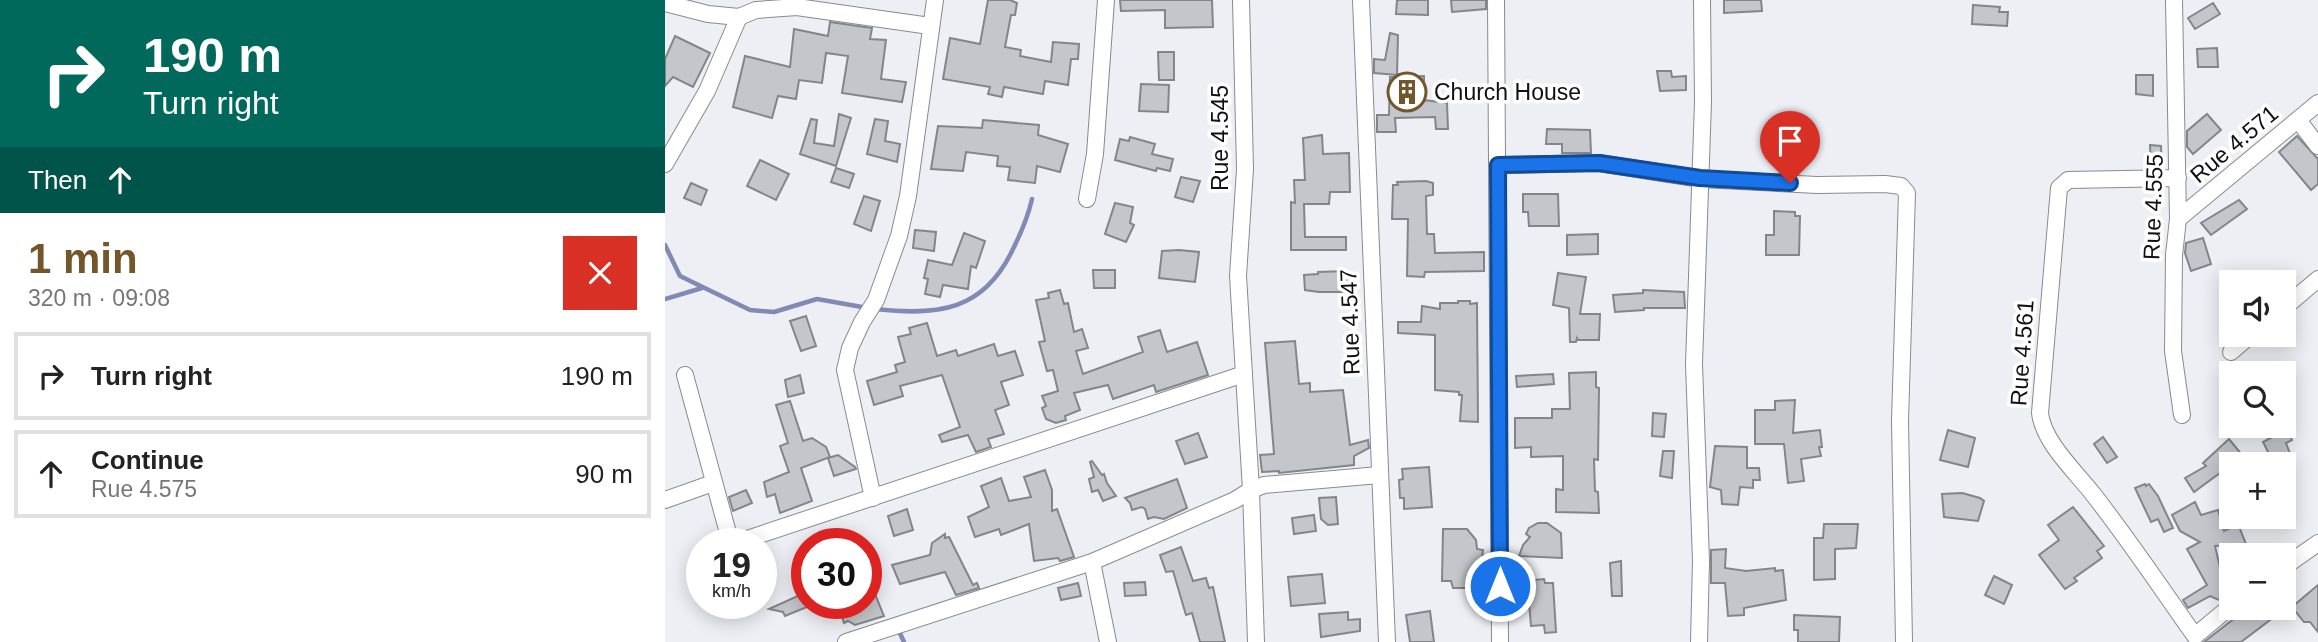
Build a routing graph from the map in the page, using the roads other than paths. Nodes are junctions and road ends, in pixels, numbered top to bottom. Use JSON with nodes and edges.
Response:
{"nodes":[{"id":1,"x":935,"y":0,"type":"edge"},
{"id":2,"x":1106,"y":0,"type":"edge"},
{"id":3,"x":1241,"y":0,"type":"edge"},
{"id":4,"x":1361,"y":0,"type":"edge"},
{"id":5,"x":1496,"y":0,"type":"edge"},
{"id":6,"x":1702,"y":0,"type":"edge"},
{"id":7,"x":2174,"y":0,"type":"edge"},
{"id":8,"x":665,"y":3,"type":"edge"},
{"id":9,"x":739,"y":17,"type":"junction"},
{"id":10,"x":930,"y":26,"type":"junction"},
{"id":11,"x":2318,"y":103,"type":"edge"},
{"id":12,"x":2298,"y":120,"type":"junction"},
{"id":13,"x":670,"y":146,"type":"edge"},
{"id":14,"x":2318,"y":146,"type":"edge"},
{"id":15,"x":665,"y":164,"type":"edge"},
{"id":16,"x":1498,"y":165,"type":"junction"},
{"id":17,"x":1700,"y":178,"type":"junction"},
{"id":18,"x":2178,"y":178,"type":"junction"},
{"id":19,"x":1087,"y":199,"type":"dead end"},
{"id":20,"x":2178,"y":219,"type":"junction"},
{"id":21,"x":2318,"y":279,"type":"edge"},
{"id":22,"x":2296,"y":298,"type":"edge"},
{"id":23,"x":2237,"y":347,"type":"edge"},
{"id":24,"x":2231,"y":352,"type":"dead end"},
{"id":25,"x":1244,"y":374,"type":"junction"},
{"id":26,"x":685,"y":375,"type":"dead end"},
{"id":27,"x":2182,"y":415,"type":"dead end"},
{"id":28,"x":1379,"y":475,"type":"junction"},
{"id":29,"x":713,"y":483,"type":"junction"},
{"id":30,"x":1251,"y":490,"type":"junction"},
{"id":31,"x":873,"y":498,"type":"junction"},
{"id":32,"x":665,"y":500,"type":"edge"},
{"id":33,"x":2318,"y":543,"type":"edge"},
{"id":34,"x":2296,"y":559,"type":"edge"},
{"id":35,"x":1092,"y":562,"type":"junction"},
{"id":36,"x":2219,"y":617,"type":"edge"},
{"id":37,"x":894,"y":634,"type":"edge"},
{"id":38,"x":2194,"y":640,"type":"edge"},
{"id":39,"x":846,"y":642,"type":"edge"},
{"id":40,"x":1108,"y":642,"type":"edge"},
{"id":41,"x":1256,"y":642,"type":"edge"},
{"id":42,"x":1387,"y":642,"type":"edge"},
{"id":43,"x":1500,"y":642,"type":"edge"},
{"id":44,"x":1699,"y":642,"type":"edge"},
{"id":45,"x":1904,"y":642,"type":"edge"}],
"edges":[{"from":1,"to":10,"type":"street"},
{"from":2,"to":19,"type":"street"},
{"from":3,"to":25,"type":"street","name":"Rue 4.545"},
{"from":4,"to":28,"type":"street","name":"Rue 4.547"},
{"from":5,"to":16,"type":"street"},
{"from":6,"to":17,"type":"street"},
{"from":7,"to":18,"type":"street","name":"Rue 4.555"},
{"from":8,"to":9,"type":"street"},
{"from":9,"to":10,"type":"street"},
{"from":9,"to":13,"type":"street"},
{"from":10,"to":31,"type":"street"},
{"from":11,"to":12,"type":"street","name":"Rue 4.571"},
{"from":12,"to":14,"type":"street"},
{"from":12,"to":20,"type":"street","name":"Rue 4.571"},
{"from":13,"to":15,"type":"street"},
{"from":16,"to":17,"type":"street"},
{"from":16,"to":43,"type":"street"},
{"from":17,"to":44,"type":"street"},
{"from":17,"to":45,"type":"street"},
{"from":18,"to":20,"type":"street","name":"Rue 4.555"},
{"from":18,"to":38,"type":"street","name":"Rue 4.561"},
{"from":20,"to":27,"type":"street","name":"Rue 4.555"},
{"from":21,"to":22,"type":"street"},
{"from":23,"to":24,"type":"street"},
{"from":25,"to":30,"type":"street","name":"Rue 4.545"},
{"from":25,"to":31,"type":"street"},
{"from":26,"to":29,"type":"street"},
{"from":28,"to":30,"type":"street"},
{"from":28,"to":42,"type":"street","name":"Rue 4.547"},
{"from":29,"to":31,"type":"street"},
{"from":29,"to":32,"type":"street"},
{"from":30,"to":35,"type":"street"},
{"from":30,"to":41,"type":"street","name":"Rue 4.545"},
{"from":33,"to":34,"type":"street"},
{"from":35,"to":37,"type":"street"},
{"from":35,"to":40,"type":"street"},
{"from":36,"to":38,"type":"street"},
{"from":37,"to":39,"type":"street"}]}
